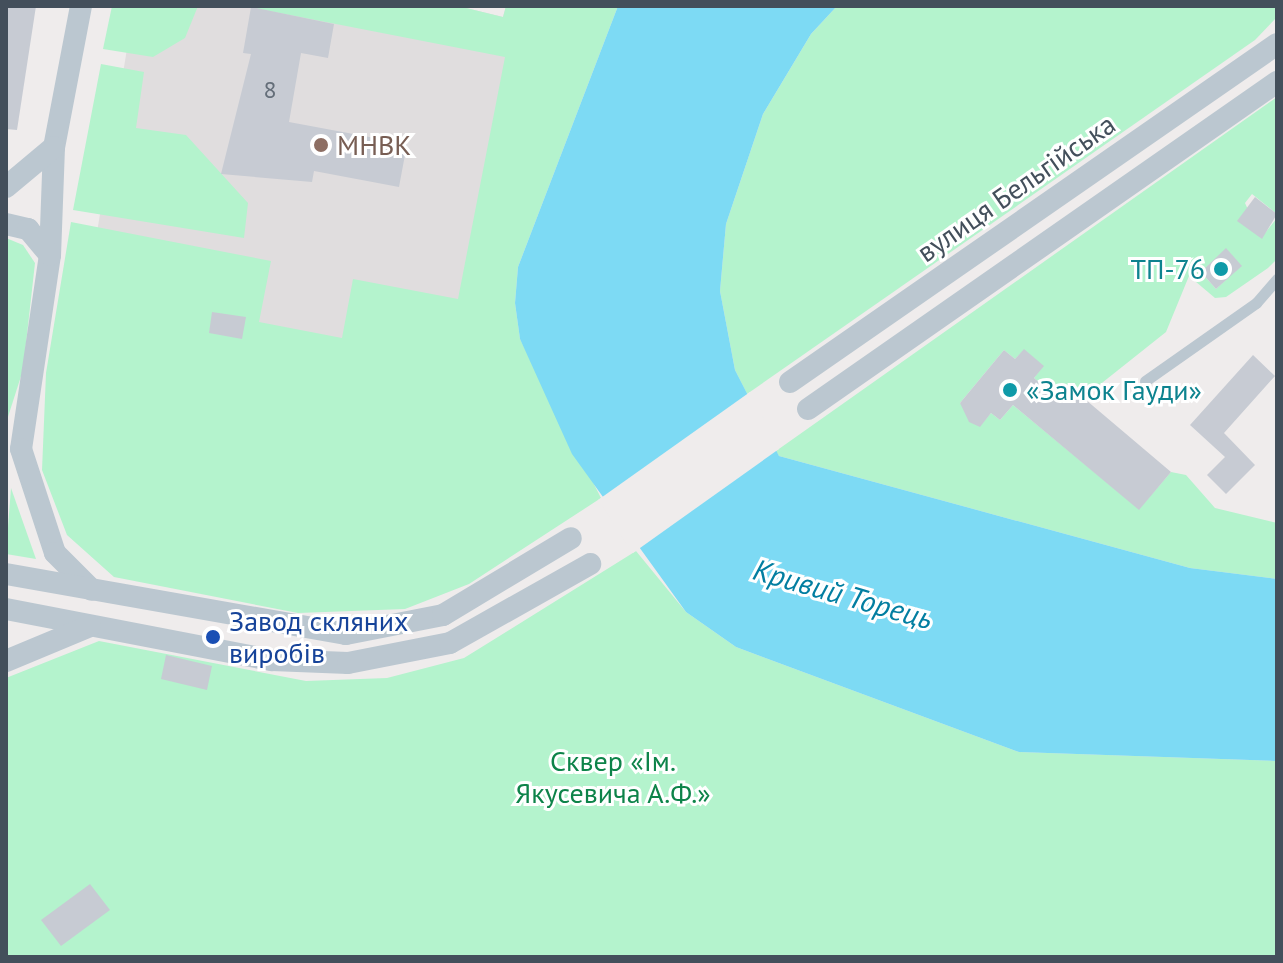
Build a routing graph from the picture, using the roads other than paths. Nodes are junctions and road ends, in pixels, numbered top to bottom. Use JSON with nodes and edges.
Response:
{"nodes":[{"id":1,"x":81,"y":6,"type":"edge"},
{"id":2,"x":1277,"y":44,"type":"edge"},
{"id":3,"x":1277,"y":82,"type":"edge"},
{"id":4,"x":54,"y":147,"type":"junction"},
{"id":5,"x":6,"y":187,"type":"edge"},
{"id":6,"x":6,"y":224,"type":"edge"},
{"id":7,"x":50,"y":255,"type":"junction"},
{"id":8,"x":1277,"y":279,"type":"edge"},
{"id":9,"x":1145,"y":381,"type":"dead end"},
{"id":10,"x":790,"y":382,"type":"dead end"},
{"id":11,"x":808,"y":409,"type":"dead end"},
{"id":12,"x":21,"y":449,"type":"junction"},
{"id":13,"x":6,"y":468,"type":"edge"},
{"id":14,"x":571,"y":538,"type":"dead end"},
{"id":15,"x":590,"y":564,"type":"dead end"},
{"id":16,"x":6,"y":574,"type":"edge"},
{"id":17,"x":92,"y":590,"type":"junction"},
{"id":18,"x":6,"y":609,"type":"edge"},
{"id":19,"x":90,"y":626,"type":"junction"},
{"id":20,"x":6,"y":661,"type":"edge"}],
"edges":[{"from":1,"to":4,"type":"street"},
{"from":2,"to":10,"type":"street","name":"вулиця Бельгійська"},
{"from":3,"to":11,"type":"street"},
{"from":4,"to":5,"type":"street"},
{"from":4,"to":7,"type":"street"},
{"from":6,"to":7,"type":"street"},
{"from":7,"to":12,"type":"street"},
{"from":8,"to":9,"type":"lane"},
{"from":12,"to":13,"type":"street"},
{"from":12,"to":17,"type":"street"},
{"from":14,"to":17,"type":"street"},
{"from":15,"to":19,"type":"street"},
{"from":16,"to":17,"type":"street"},
{"from":18,"to":19,"type":"street"},
{"from":19,"to":20,"type":"street"}]}
